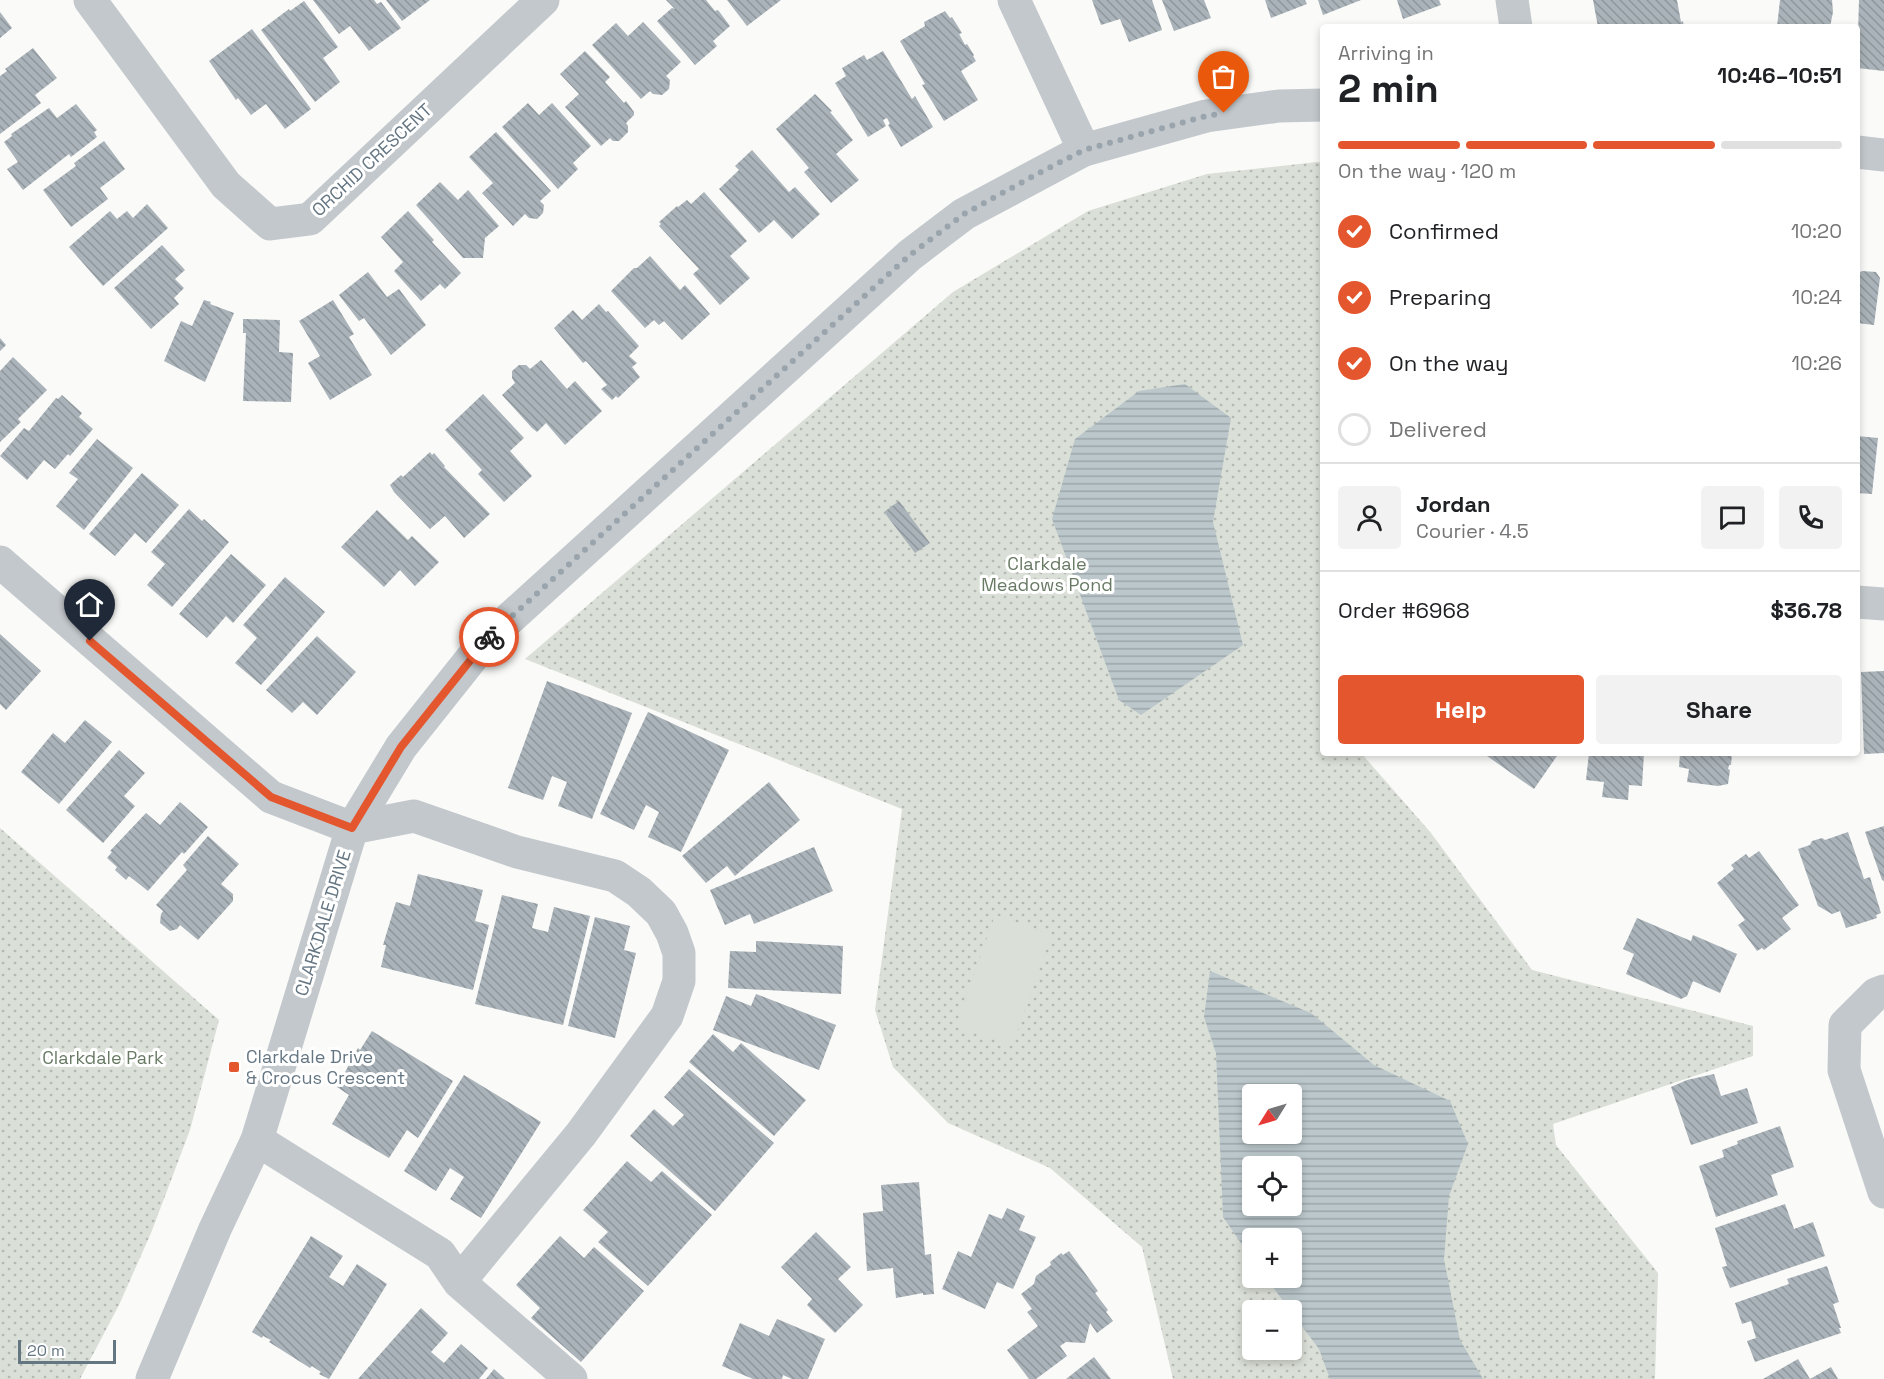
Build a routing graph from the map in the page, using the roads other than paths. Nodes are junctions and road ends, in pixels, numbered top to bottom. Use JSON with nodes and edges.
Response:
{"nodes":[{"id":1,"x":90,"y":0,"type":"edge"},
{"id":2,"x":543,"y":0,"type":"edge"},
{"id":3,"x":1014,"y":0,"type":"edge"},
{"id":4,"x":1512,"y":0,"type":"edge"},
{"id":5,"x":1516,"y":24,"type":"edge"},
{"id":6,"x":1320,"y":105,"type":"edge"},
{"id":7,"x":1084,"y":150,"type":"junction"},
{"id":8,"x":1860,"y":152,"type":"edge"},
{"id":9,"x":1884,"y":155,"type":"edge"},
{"id":10,"x":0,"y":562,"type":"edge"},
{"id":11,"x":1860,"y":602,"type":"edge"},
{"id":12,"x":1884,"y":604,"type":"edge"},
{"id":13,"x":352,"y":828,"type":"junction"},
{"id":14,"x":1884,"y":991,"type":"edge"},
{"id":15,"x":257,"y":1140,"type":"junction"},
{"id":16,"x":1884,"y":1192,"type":"edge"},
{"id":17,"x":459,"y":1282,"type":"junction"},
{"id":18,"x":152,"y":1379,"type":"edge"},
{"id":19,"x":571,"y":1379,"type":"edge"}],
"edges":[{"from":1,"to":2,"type":"street","name":"ORCHID CRESCENT"},
{"from":3,"to":7,"type":"street"},
{"from":4,"to":5,"type":"street"},
{"from":6,"to":7,"type":"street","name":"CLARKDALE DRIVE"},
{"from":7,"to":13,"type":"street","name":"CLARKDALE DRIVE"},
{"from":8,"to":9,"type":"street"},
{"from":10,"to":13,"type":"street"},
{"from":11,"to":12,"type":"street"},
{"from":13,"to":15,"type":"street","name":"CLARKDALE DRIVE"},
{"from":13,"to":17,"type":"street"},
{"from":14,"to":16,"type":"street"},
{"from":15,"to":17,"type":"street"},
{"from":15,"to":18,"type":"street","name":"CLARKDALE DRIVE"},
{"from":17,"to":19,"type":"street"}]}
